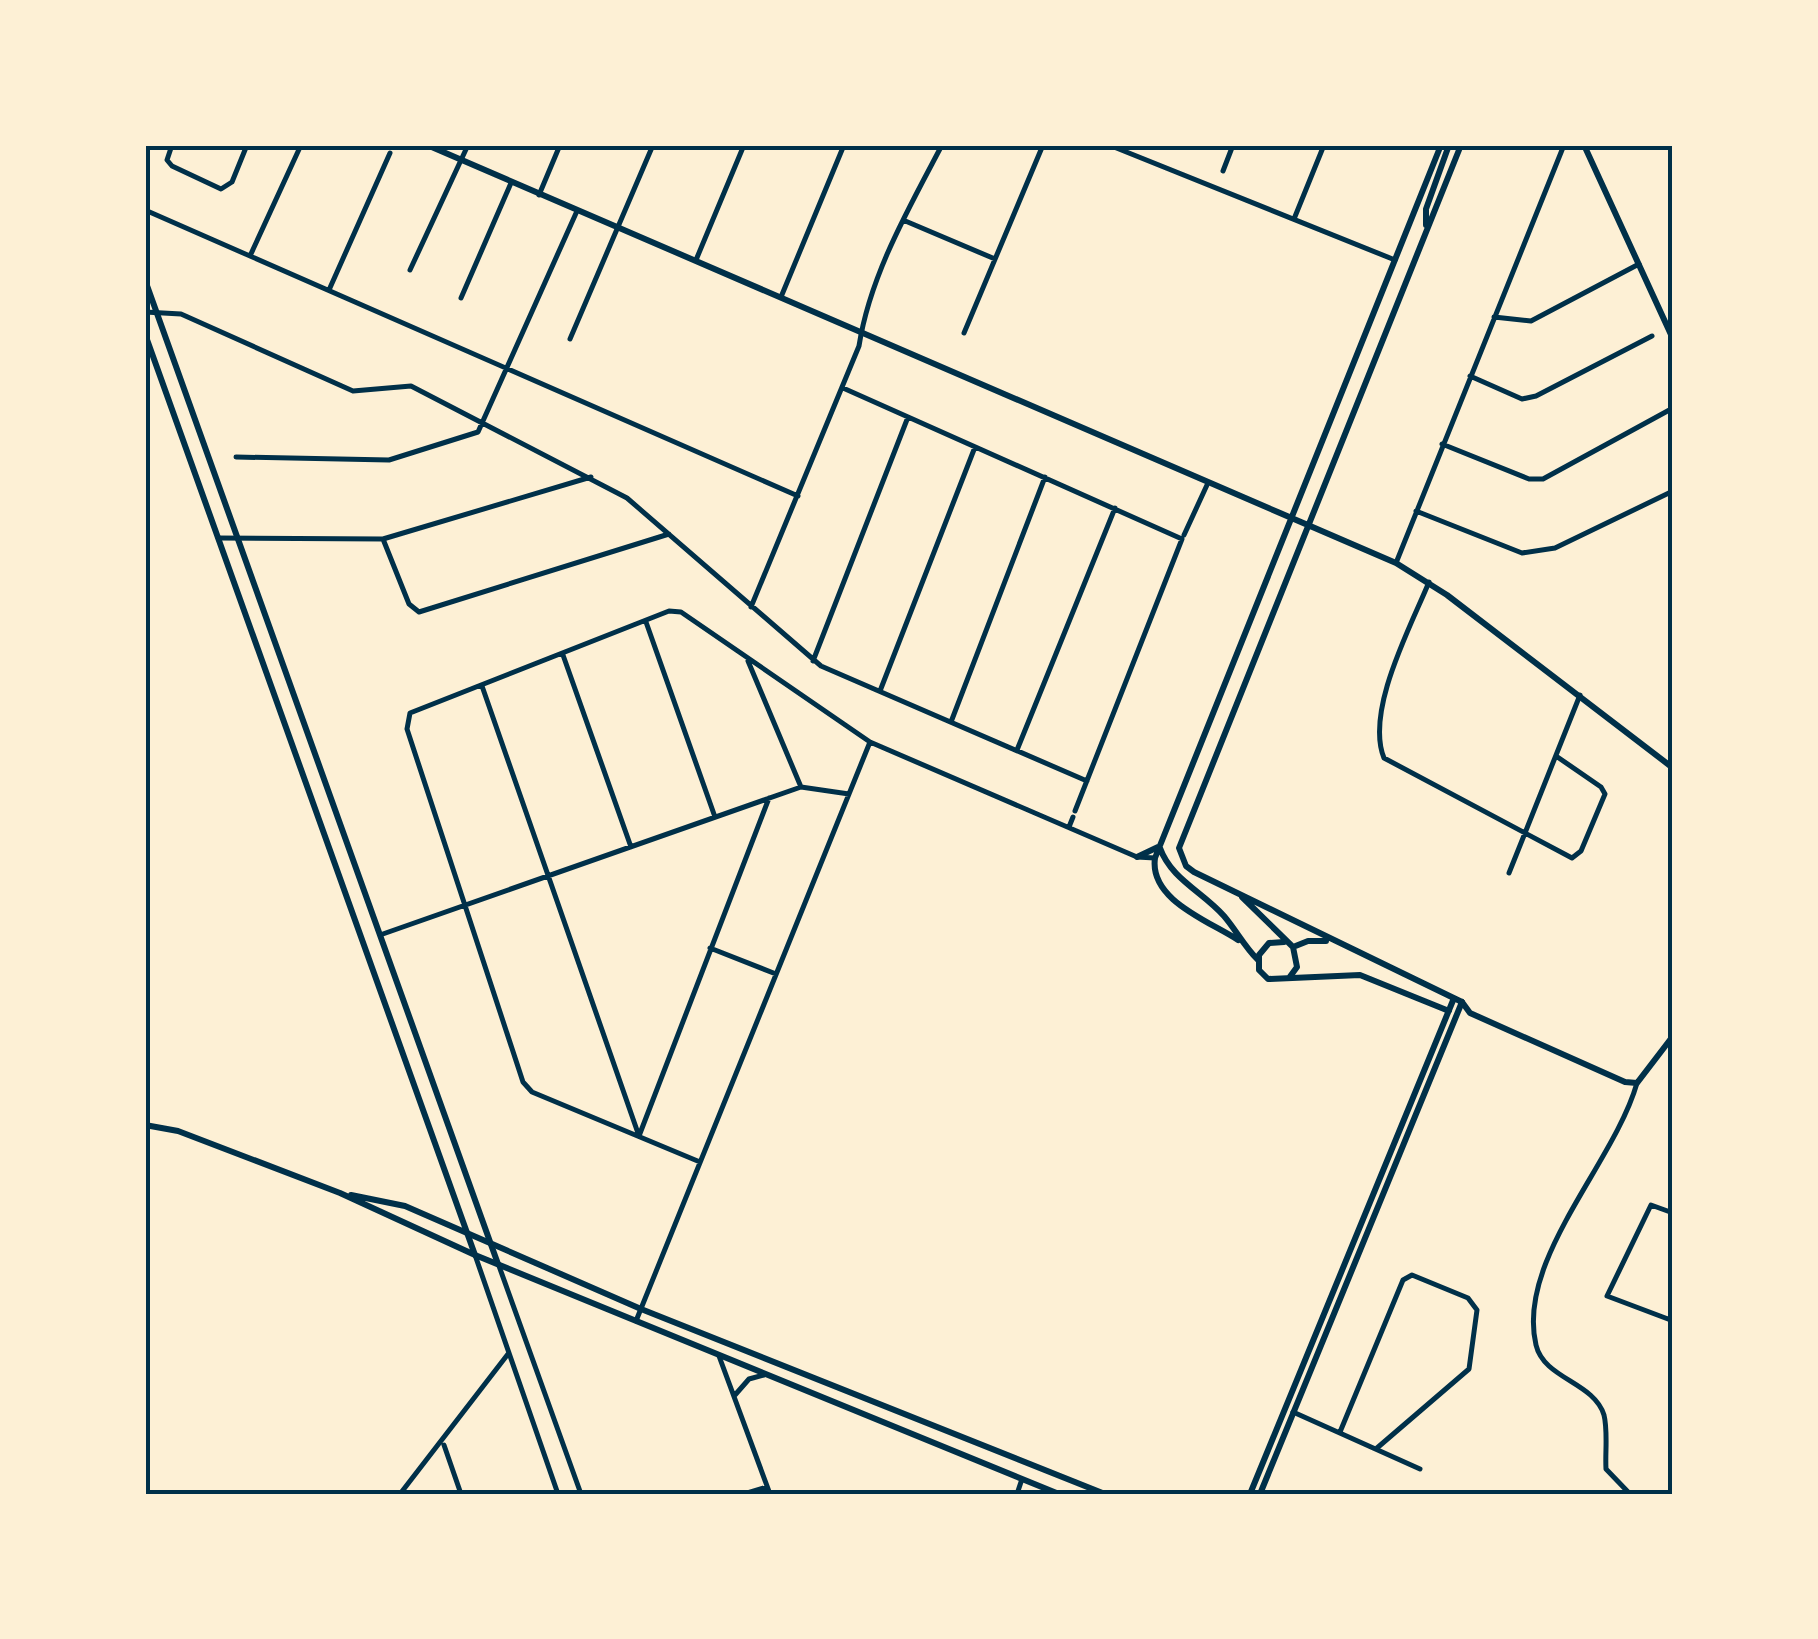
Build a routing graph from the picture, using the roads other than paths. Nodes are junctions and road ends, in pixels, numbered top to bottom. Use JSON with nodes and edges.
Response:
{"nodes":[{"id":1,"x":172,"y":145,"type":"edge"},
{"id":2,"x":247,"y":145,"type":"edge"},
{"id":3,"x":300,"y":145,"type":"edge"},
{"id":4,"x":427,"y":145,"type":"edge"},
{"id":5,"x":468,"y":145,"type":"edge"},
{"id":6,"x":560,"y":145,"type":"edge"},
{"id":7,"x":654,"y":145,"type":"edge"},
{"id":8,"x":744,"y":145,"type":"edge"},
{"id":9,"x":844,"y":145,"type":"edge"},
{"id":10,"x":942,"y":145,"type":"edge"},
{"id":11,"x":1043,"y":145,"type":"edge"},
{"id":12,"x":1109,"y":145,"type":"edge"},
{"id":13,"x":1233,"y":145,"type":"edge"},
{"id":14,"x":1324,"y":145,"type":"edge"},
{"id":15,"x":1441,"y":145,"type":"edge"},
{"id":16,"x":1449,"y":145,"type":"edge"},
{"id":17,"x":1462,"y":145,"type":"edge"},
{"id":18,"x":1564,"y":145,"type":"edge"},
{"id":19,"x":1584,"y":145,"type":"edge"},
{"id":20,"x":390,"y":153,"type":"dead end"},
{"id":21,"x":460,"y":159,"type":"junction"},
{"id":22,"x":1222,"y":171,"type":"dead end"},
{"id":23,"x":511,"y":183,"type":"junction"},
{"id":24,"x":539,"y":195,"type":"junction"},
{"id":25,"x":145,"y":210,"type":"edge"},
{"id":26,"x":576,"y":211,"type":"junction"},
{"id":27,"x":1294,"y":219,"type":"junction"},
{"id":28,"x":903,"y":220,"type":"junction"},
{"id":29,"x":618,"y":229,"type":"junction"},
{"id":30,"x":1426,"y":232,"type":"junction"},
{"id":31,"x":250,"y":256,"type":"junction"},
{"id":32,"x":995,"y":259,"type":"junction"},
{"id":33,"x":1395,"y":260,"type":"junction"},
{"id":34,"x":695,"y":263,"type":"junction"},
{"id":35,"x":1639,"y":264,"type":"junction"},
{"id":36,"x":410,"y":270,"type":"dead end"},
{"id":37,"x":145,"y":280,"type":"edge"},
{"id":38,"x":329,"y":290,"type":"junction"},
{"id":39,"x":461,"y":298,"type":"dead end"},
{"id":40,"x":780,"y":299,"type":"junction"},
{"id":41,"x":145,"y":312,"type":"edge"},
{"id":42,"x":156,"y":312,"type":"junction"},
{"id":43,"x":1494,"y":317,"type":"junction"},
{"id":44,"x":861,"y":333,"type":"junction"},
{"id":45,"x":964,"y":333,"type":"dead end"},
{"id":46,"x":145,"y":334,"type":"edge"},
{"id":47,"x":1652,"y":336,"type":"dead end"},
{"id":48,"x":570,"y":338,"type":"dead end"},
{"id":49,"x":1673,"y":339,"type":"edge"},
{"id":50,"x":508,"y":368,"type":"junction"},
{"id":51,"x":1470,"y":376,"type":"junction"},
{"id":52,"x":842,"y":388,"type":"junction"},
{"id":53,"x":1673,"y":408,"type":"edge"},
{"id":54,"x":908,"y":417,"type":"junction"},
{"id":55,"x":483,"y":422,"type":"junction"},
{"id":56,"x":1442,"y":444,"type":"junction"},
{"id":57,"x":975,"y":447,"type":"junction"},
{"id":58,"x":236,"y":457,"type":"dead end"},
{"id":59,"x":592,"y":477,"type":"junction"},
{"id":60,"x":1045,"y":478,"type":"junction"},
{"id":61,"x":1207,"y":484,"type":"junction"},
{"id":62,"x":1673,"y":491,"type":"edge"},
{"id":63,"x":798,"y":496,"type":"junction"},
{"id":64,"x":1115,"y":508,"type":"junction"},
{"id":65,"x":1416,"y":511,"type":"junction"},
{"id":66,"x":1293,"y":521,"type":"junction"},
{"id":67,"x":1310,"y":527,"type":"junction"},
{"id":68,"x":670,"y":534,"type":"junction"},
{"id":69,"x":1182,"y":536,"type":"junction"},
{"id":70,"x":218,"y":538,"type":"junction"},
{"id":71,"x":240,"y":539,"type":"junction"},
{"id":72,"x":383,"y":539,"type":"junction"},
{"id":73,"x":1396,"y":563,"type":"junction"},
{"id":74,"x":1429,"y":582,"type":"junction"},
{"id":75,"x":751,"y":607,"type":"junction"},
{"id":76,"x":646,"y":622,"type":"junction"},
{"id":77,"x":563,"y":655,"type":"junction"},
{"id":78,"x":747,"y":657,"type":"junction"},
{"id":79,"x":813,"y":661,"type":"junction"},
{"id":80,"x":482,"y":686,"type":"junction"},
{"id":81,"x":880,"y":691,"type":"junction"},
{"id":82,"x":1580,"y":694,"type":"junction"},
{"id":83,"x":951,"y":722,"type":"junction"},
{"id":84,"x":870,"y":742,"type":"junction"},
{"id":85,"x":1017,"y":750,"type":"junction"},
{"id":86,"x":1556,"y":756,"type":"junction"},
{"id":87,"x":1673,"y":768,"type":"edge"},
{"id":88,"x":1088,"y":781,"type":"junction"},
{"id":89,"x":801,"y":787,"type":"junction"},
{"id":90,"x":849,"y":794,"type":"junction"},
{"id":91,"x":769,"y":798,"type":"junction"},
{"id":92,"x":715,"y":817,"type":"junction"},
{"id":93,"x":1069,"y":827,"type":"junction"},
{"id":94,"x":1524,"y":834,"type":"junction"},
{"id":95,"x":631,"y":847,"type":"junction"},
{"id":96,"x":1159,"y":847,"type":"junction"},
{"id":97,"x":1136,"y":857,"type":"junction"},
{"id":98,"x":1155,"y":858,"type":"junction"},
{"id":99,"x":1508,"y":873,"type":"dead end"},
{"id":100,"x":550,"y":875,"type":"junction"},
{"id":101,"x":1242,"y":896,"type":"junction"},
{"id":102,"x":465,"y":905,"type":"junction"},
{"id":103,"x":380,"y":935,"type":"junction"},
{"id":104,"x":1238,"y":940,"type":"junction"},
{"id":105,"x":1328,"y":941,"type":"junction"},
{"id":106,"x":1284,"y":942,"type":"junction"},
{"id":107,"x":1293,"y":947,"type":"junction"},
{"id":108,"x":710,"y":948,"type":"junction"},
{"id":109,"x":1258,"y":960,"type":"junction"},
{"id":110,"x":776,"y":974,"type":"junction"},
{"id":111,"x":1287,"y":979,"type":"junction"},
{"id":112,"x":1458,"y":1000,"type":"junction"},
{"id":113,"x":1453,"y":1012,"type":"junction"},
{"id":114,"x":1470,"y":1013,"type":"junction"},
{"id":115,"x":1673,"y":1036,"type":"edge"},
{"id":116,"x":1637,"y":1083,"type":"junction"},
{"id":117,"x":145,"y":1124,"type":"edge"},
{"id":118,"x":639,"y":1136,"type":"junction"},
{"id":119,"x":700,"y":1162,"type":"junction"},
{"id":120,"x":340,"y":1192,"type":"junction"},
{"id":121,"x":1673,"y":1213,"type":"edge"},
{"id":122,"x":467,"y":1235,"type":"junction"},
{"id":123,"x":492,"y":1247,"type":"junction"},
{"id":124,"x":475,"y":1254,"type":"junction"},
{"id":125,"x":1346,"y":1260,"type":"junction"},
{"id":126,"x":498,"y":1264,"type":"junction"},
{"id":127,"x":1354,"y":1264,"type":"junction"},
{"id":128,"x":641,"y":1309,"type":"junction"},
{"id":129,"x":1673,"y":1316,"type":"edge"},
{"id":130,"x":636,"y":1320,"type":"junction"},
{"id":131,"x":1318,"y":1340,"type":"junction"},
{"id":132,"x":509,"y":1352,"type":"junction"},
{"id":133,"x":718,"y":1355,"type":"junction"},
{"id":134,"x":766,"y":1374,"type":"junction"},
{"id":135,"x":735,"y":1395,"type":"junction"},
{"id":136,"x":1292,"y":1412,"type":"junction"},
{"id":137,"x":1340,"y":1432,"type":"junction"},
{"id":138,"x":443,"y":1443,"type":"junction"},
{"id":139,"x":1377,"y":1448,"type":"junction"},
{"id":140,"x":1420,"y":1470,"type":"dead end"},
{"id":141,"x":1022,"y":1479,"type":"junction"},
{"id":142,"x":768,"y":1490,"type":"edge"},
{"id":143,"x":400,"y":1494,"type":"edge"},
{"id":144,"x":461,"y":1494,"type":"edge"},
{"id":145,"x":558,"y":1494,"type":"edge"},
{"id":146,"x":581,"y":1494,"type":"edge"},
{"id":147,"x":744,"y":1494,"type":"edge"},
{"id":148,"x":1017,"y":1494,"type":"edge"},
{"id":149,"x":1059,"y":1494,"type":"edge"},
{"id":150,"x":1105,"y":1494,"type":"edge"},
{"id":151,"x":1250,"y":1494,"type":"edge"},
{"id":152,"x":1260,"y":1494,"type":"edge"},
{"id":153,"x":1630,"y":1494,"type":"edge"}],
"edges":[{"from":1,"to":2,"type":"street"},
{"from":3,"to":31,"type":"street"},
{"from":4,"to":21,"type":"main road"},
{"from":5,"to":21,"type":"street"},
{"from":6,"to":24,"type":"street"},
{"from":7,"to":29,"type":"street"},
{"from":8,"to":34,"type":"street"},
{"from":9,"to":40,"type":"street"},
{"from":10,"to":28,"type":"street"},
{"from":11,"to":32,"type":"street"},
{"from":12,"to":27,"type":"street"},
{"from":13,"to":22,"type":"street"},
{"from":14,"to":27,"type":"street"},
{"from":15,"to":33,"type":"main road"},
{"from":16,"to":30,"type":"main road"},
{"from":17,"to":30,"type":"main road"},
{"from":18,"to":43,"type":"street"},
{"from":19,"to":35,"type":"main road"},
{"from":20,"to":38,"type":"street"},
{"from":21,"to":23,"type":"main road"},
{"from":21,"to":36,"type":"street"},
{"from":23,"to":24,"type":"main road"},
{"from":23,"to":39,"type":"street"},
{"from":24,"to":26,"type":"main road"},
{"from":25,"to":31,"type":"street"},
{"from":26,"to":29,"type":"main road"},
{"from":26,"to":50,"type":"street"},
{"from":27,"to":33,"type":"street"},
{"from":28,"to":32,"type":"street"},
{"from":28,"to":44,"type":"street"},
{"from":29,"to":34,"type":"main road"},
{"from":29,"to":48,"type":"street"},
{"from":30,"to":67,"type":"main road"},
{"from":31,"to":38,"type":"street"},
{"from":32,"to":45,"type":"street"},
{"from":33,"to":66,"type":"main road"},
{"from":34,"to":40,"type":"main road"},
{"from":35,"to":43,"type":"street"},
{"from":35,"to":49,"type":"main road"},
{"from":37,"to":42,"type":"main road"},
{"from":38,"to":50,"type":"street"},
{"from":40,"to":44,"type":"main road"},
{"from":41,"to":42,"type":"street"},
{"from":42,"to":55,"type":"street"},
{"from":42,"to":71,"type":"main road"},
{"from":43,"to":51,"type":"street"},
{"from":44,"to":52,"type":"street"},
{"from":44,"to":61,"type":"main road"},
{"from":46,"to":70,"type":"main road"},
{"from":47,"to":51,"type":"street"},
{"from":50,"to":55,"type":"street"},
{"from":50,"to":63,"type":"street"},
{"from":51,"to":56,"type":"street"},
{"from":52,"to":54,"type":"street"},
{"from":52,"to":63,"type":"street"},
{"from":53,"to":56,"type":"street"},
{"from":54,"to":57,"type":"street"},
{"from":54,"to":79,"type":"street"},
{"from":55,"to":58,"type":"street"},
{"from":55,"to":59,"type":"street"},
{"from":56,"to":65,"type":"street"},
{"from":57,"to":60,"type":"street"},
{"from":57,"to":81,"type":"street"},
{"from":59,"to":68,"type":"street"},
{"from":59,"to":72,"type":"street"},
{"from":60,"to":64,"type":"street"},
{"from":60,"to":83,"type":"street"},
{"from":61,"to":66,"type":"main road"},
{"from":61,"to":69,"type":"street"},
{"from":62,"to":65,"type":"street"},
{"from":63,"to":75,"type":"street"},
{"from":64,"to":69,"type":"street"},
{"from":64,"to":85,"type":"street"},
{"from":65,"to":73,"type":"street"},
{"from":66,"to":67,"type":"main road"},
{"from":66,"to":96,"type":"main road"},
{"from":67,"to":73,"type":"main road"},
{"from":67,"to":101,"type":"main road"},
{"from":68,"to":72,"type":"street"},
{"from":68,"to":75,"type":"street"},
{"from":69,"to":88,"type":"street"},
{"from":70,"to":71,"type":"street"},
{"from":70,"to":122,"type":"main road"},
{"from":71,"to":72,"type":"street"},
{"from":71,"to":103,"type":"main road"},
{"from":73,"to":74,"type":"main road"},
{"from":74,"to":82,"type":"main road"},
{"from":74,"to":94,"type":"street"},
{"from":75,"to":79,"type":"street"},
{"from":76,"to":77,"type":"street"},
{"from":76,"to":78,"type":"street"},
{"from":76,"to":92,"type":"street"},
{"from":77,"to":80,"type":"street"},
{"from":77,"to":95,"type":"street"},
{"from":78,"to":84,"type":"street"},
{"from":78,"to":89,"type":"street"},
{"from":79,"to":81,"type":"street"},
{"from":80,"to":100,"type":"street"},
{"from":80,"to":102,"type":"street"},
{"from":81,"to":83,"type":"street"},
{"from":82,"to":86,"type":"street"},
{"from":82,"to":87,"type":"main road"},
{"from":83,"to":85,"type":"street"},
{"from":84,"to":90,"type":"street"},
{"from":84,"to":93,"type":"street"},
{"from":85,"to":88,"type":"street"},
{"from":86,"to":94,"type":"street"},
{"from":86,"to":94,"type":"street"},
{"from":88,"to":93,"type":"street"},
{"from":89,"to":90,"type":"street"},
{"from":89,"to":91,"type":"street"},
{"from":90,"to":110,"type":"street"},
{"from":91,"to":92,"type":"street"},
{"from":91,"to":108,"type":"street"},
{"from":92,"to":95,"type":"street"},
{"from":93,"to":97,"type":"street"},
{"from":94,"to":99,"type":"street"},
{"from":95,"to":100,"type":"street"},
{"from":96,"to":97,"type":"main road"},
{"from":96,"to":98,"type":"main road"},
{"from":96,"to":104,"type":"main road"},
{"from":97,"to":98,"type":"street"},
{"from":98,"to":104,"type":"main road"},
{"from":100,"to":102,"type":"street"},
{"from":100,"to":118,"type":"street"},
{"from":101,"to":105,"type":"main road"},
{"from":101,"to":106,"type":"main road"},
{"from":102,"to":103,"type":"street"},
{"from":102,"to":118,"type":"street"},
{"from":103,"to":123,"type":"main road"},
{"from":104,"to":109,"type":"main road"},
{"from":105,"to":107,"type":"main road"},
{"from":105,"to":112,"type":"main road"},
{"from":106,"to":107,"type":"main road"},
{"from":106,"to":109,"type":"main road"},
{"from":107,"to":111,"type":"main road"},
{"from":108,"to":110,"type":"street"},
{"from":108,"to":118,"type":"street"},
{"from":109,"to":111,"type":"main road"},
{"from":110,"to":119,"type":"street"},
{"from":111,"to":113,"type":"main road"},
{"from":112,"to":113,"type":"main road"},
{"from":112,"to":114,"type":"main road"},
{"from":113,"to":114,"type":"main road"},
{"from":113,"to":125,"type":"main road"},
{"from":113,"to":127,"type":"main road"},
{"from":114,"to":116,"type":"main road"},
{"from":115,"to":116,"type":"main road"},
{"from":116,"to":153,"type":"street"},
{"from":117,"to":120,"type":"main road"},
{"from":118,"to":119,"type":"street"},
{"from":119,"to":128,"type":"street"},
{"from":120,"to":122,"type":"main road"},
{"from":120,"to":124,"type":"main road"},
{"from":121,"to":129,"type":"street"},
{"from":122,"to":123,"type":"main road"},
{"from":122,"to":124,"type":"main road"},
{"from":123,"to":126,"type":"main road"},
{"from":123,"to":128,"type":"main road"},
{"from":124,"to":126,"type":"main road"},
{"from":124,"to":132,"type":"street"},
{"from":125,"to":127,"type":"main road"},
{"from":125,"to":131,"type":"main road"},
{"from":126,"to":130,"type":"main road"},
{"from":126,"to":146,"type":"street"},
{"from":127,"to":131,"type":"main road"},
{"from":128,"to":130,"type":"street"},
{"from":128,"to":150,"type":"main road"},
{"from":130,"to":133,"type":"main road"},
{"from":131,"to":136,"type":"main road"},
{"from":131,"to":151,"type":"main road"},
{"from":132,"to":138,"type":"street"},
{"from":132,"to":145,"type":"street"},
{"from":133,"to":134,"type":"main road"},
{"from":133,"to":135,"type":"street"},
{"from":134,"to":135,"type":"street"},
{"from":134,"to":141,"type":"main road"},
{"from":135,"to":142,"type":"street"},
{"from":136,"to":137,"type":"street"},
{"from":136,"to":152,"type":"main road"},
{"from":137,"to":139,"type":"street"},
{"from":137,"to":139,"type":"street"},
{"from":138,"to":143,"type":"street"},
{"from":138,"to":144,"type":"street"},
{"from":139,"to":140,"type":"street"},
{"from":141,"to":148,"type":"street"},
{"from":141,"to":149,"type":"main road"},
{"from":142,"to":147,"type":"street"}]}
